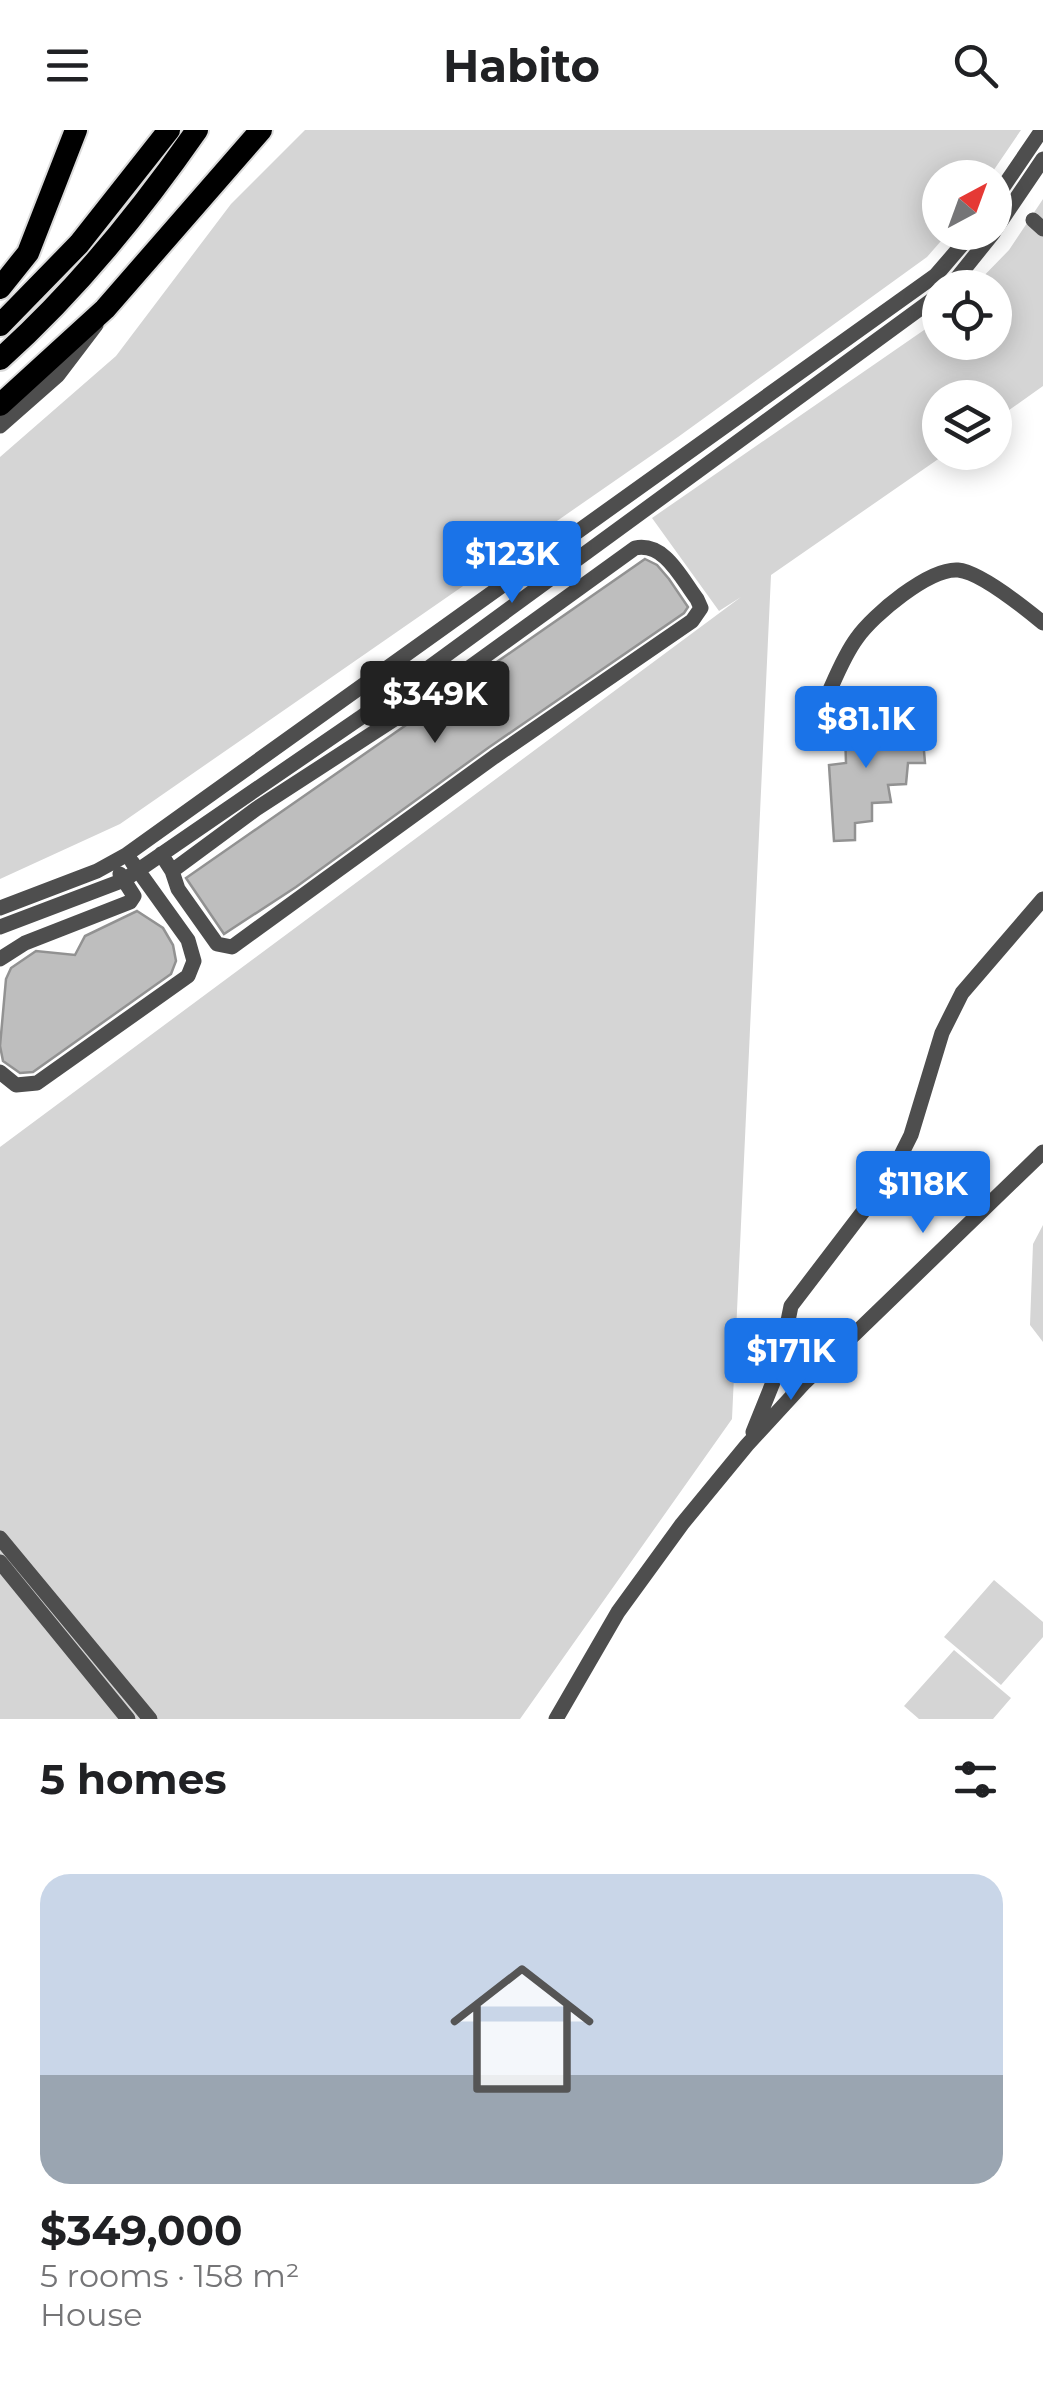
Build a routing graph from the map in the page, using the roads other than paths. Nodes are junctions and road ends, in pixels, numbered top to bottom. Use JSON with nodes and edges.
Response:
{"nodes":[{"id":1,"x":76,"y":130,"type":"edge"},
{"id":2,"x":169,"y":130,"type":"edge"},
{"id":3,"x":197,"y":130,"type":"edge"},
{"id":4,"x":261,"y":130,"type":"edge"},
{"id":5,"x":1042,"y":130,"type":"edge"},
{"id":6,"x":1043,"y":159,"type":"edge"},
{"id":7,"x":1012,"y":175,"type":"edge"},
{"id":8,"x":1012,"y":205,"type":"edge"},
{"id":9,"x":957,"y":250,"type":"edge"},
{"id":10,"x":980,"y":250,"type":"edge"},
{"id":11,"x":963,"y":270,"type":"edge"},
{"id":12,"x":0,"y":288,"type":"edge"},
{"id":13,"x":922,"y":307,"type":"edge"},
{"id":14,"x":105,"y":309,"type":"junction"},
{"id":15,"x":0,"y":326,"type":"edge"},
{"id":16,"x":0,"y":359,"type":"edge"},
{"id":17,"x":0,"y":405,"type":"edge"},
{"id":18,"x":0,"y":426,"type":"edge"},
{"id":19,"x":470,"y":609,"type":"junction"},
{"id":20,"x":1043,"y":624,"type":"edge"},
{"id":21,"x":484,"y":628,"type":"junction"},
{"id":22,"x":499,"y":648,"type":"junction"},
{"id":23,"x":448,"y":654,"type":"junction"},
{"id":24,"x":462,"y":673,"type":"junction"},
{"id":25,"x":822,"y":707,"type":"dead end"},
{"id":26,"x":161,"y":854,"type":"junction"},
{"id":27,"x":119,"y":859,"type":"junction"},
{"id":28,"x":172,"y":871,"type":"junction"},
{"id":29,"x":131,"y":875,"type":"junction"},
{"id":30,"x":1043,"y":899,"type":"edge"},
{"id":31,"x":0,"y":908,"type":"edge"},
{"id":32,"x":0,"y":927,"type":"edge"},
{"id":33,"x":0,"y":959,"type":"edge"},
{"id":34,"x":0,"y":1072,"type":"edge"},
{"id":35,"x":1043,"y":1152,"type":"edge"},
{"id":36,"x":785,"y":1324,"type":"junction"},
{"id":37,"x":783,"y":1344,"type":"junction"},
{"id":38,"x":834,"y":1354,"type":"junction"},
{"id":39,"x":804,"y":1382,"type":"junction"},
{"id":40,"x":748,"y":1445,"type":"junction"},
{"id":41,"x":0,"y":1538,"type":"edge"},
{"id":42,"x":0,"y":1562,"type":"edge"},
{"id":43,"x":128,"y":1719,"type":"edge"},
{"id":44,"x":150,"y":1719,"type":"edge"},
{"id":45,"x":556,"y":1719,"type":"edge"}],
"edges":[{"from":1,"to":12,"type":"highway"},
{"from":2,"to":15,"type":"highway"},
{"from":3,"to":16,"type":"highway"},
{"from":4,"to":14,"type":"highway"},
{"from":5,"to":7,"type":"street"},
{"from":6,"to":8,"type":"street"},
{"from":9,"to":19,"type":"street"},
{"from":10,"to":11,"type":"street"},
{"from":13,"to":21,"type":"street"},
{"from":14,"to":17,"type":"highway"},
{"from":14,"to":18,"type":"street"},
{"from":19,"to":21,"type":"street"},
{"from":19,"to":27,"type":"street"},
{"from":20,"to":25,"type":"street"},
{"from":21,"to":22,"type":"street"},
{"from":21,"to":23,"type":"street"},
{"from":22,"to":24,"type":"street"},
{"from":22,"to":28,"type":"street"},
{"from":23,"to":24,"type":"street"},
{"from":23,"to":26,"type":"street"},
{"from":24,"to":28,"type":"street"},
{"from":26,"to":28,"type":"street"},
{"from":26,"to":29,"type":"street"},
{"from":27,"to":29,"type":"street"},
{"from":27,"to":31,"type":"street"},
{"from":29,"to":32,"type":"street"},
{"from":29,"to":33,"type":"street"},
{"from":29,"to":34,"type":"street"},
{"from":30,"to":36,"type":"street"},
{"from":35,"to":38,"type":"street"},
{"from":36,"to":37,"type":"street"},
{"from":36,"to":38,"type":"street"},
{"from":37,"to":39,"type":"street"},
{"from":37,"to":40,"type":"street"},
{"from":38,"to":39,"type":"street"},
{"from":39,"to":40,"type":"street"},
{"from":40,"to":45,"type":"street"},
{"from":41,"to":44,"type":"street"},
{"from":42,"to":43,"type":"street"}]}
